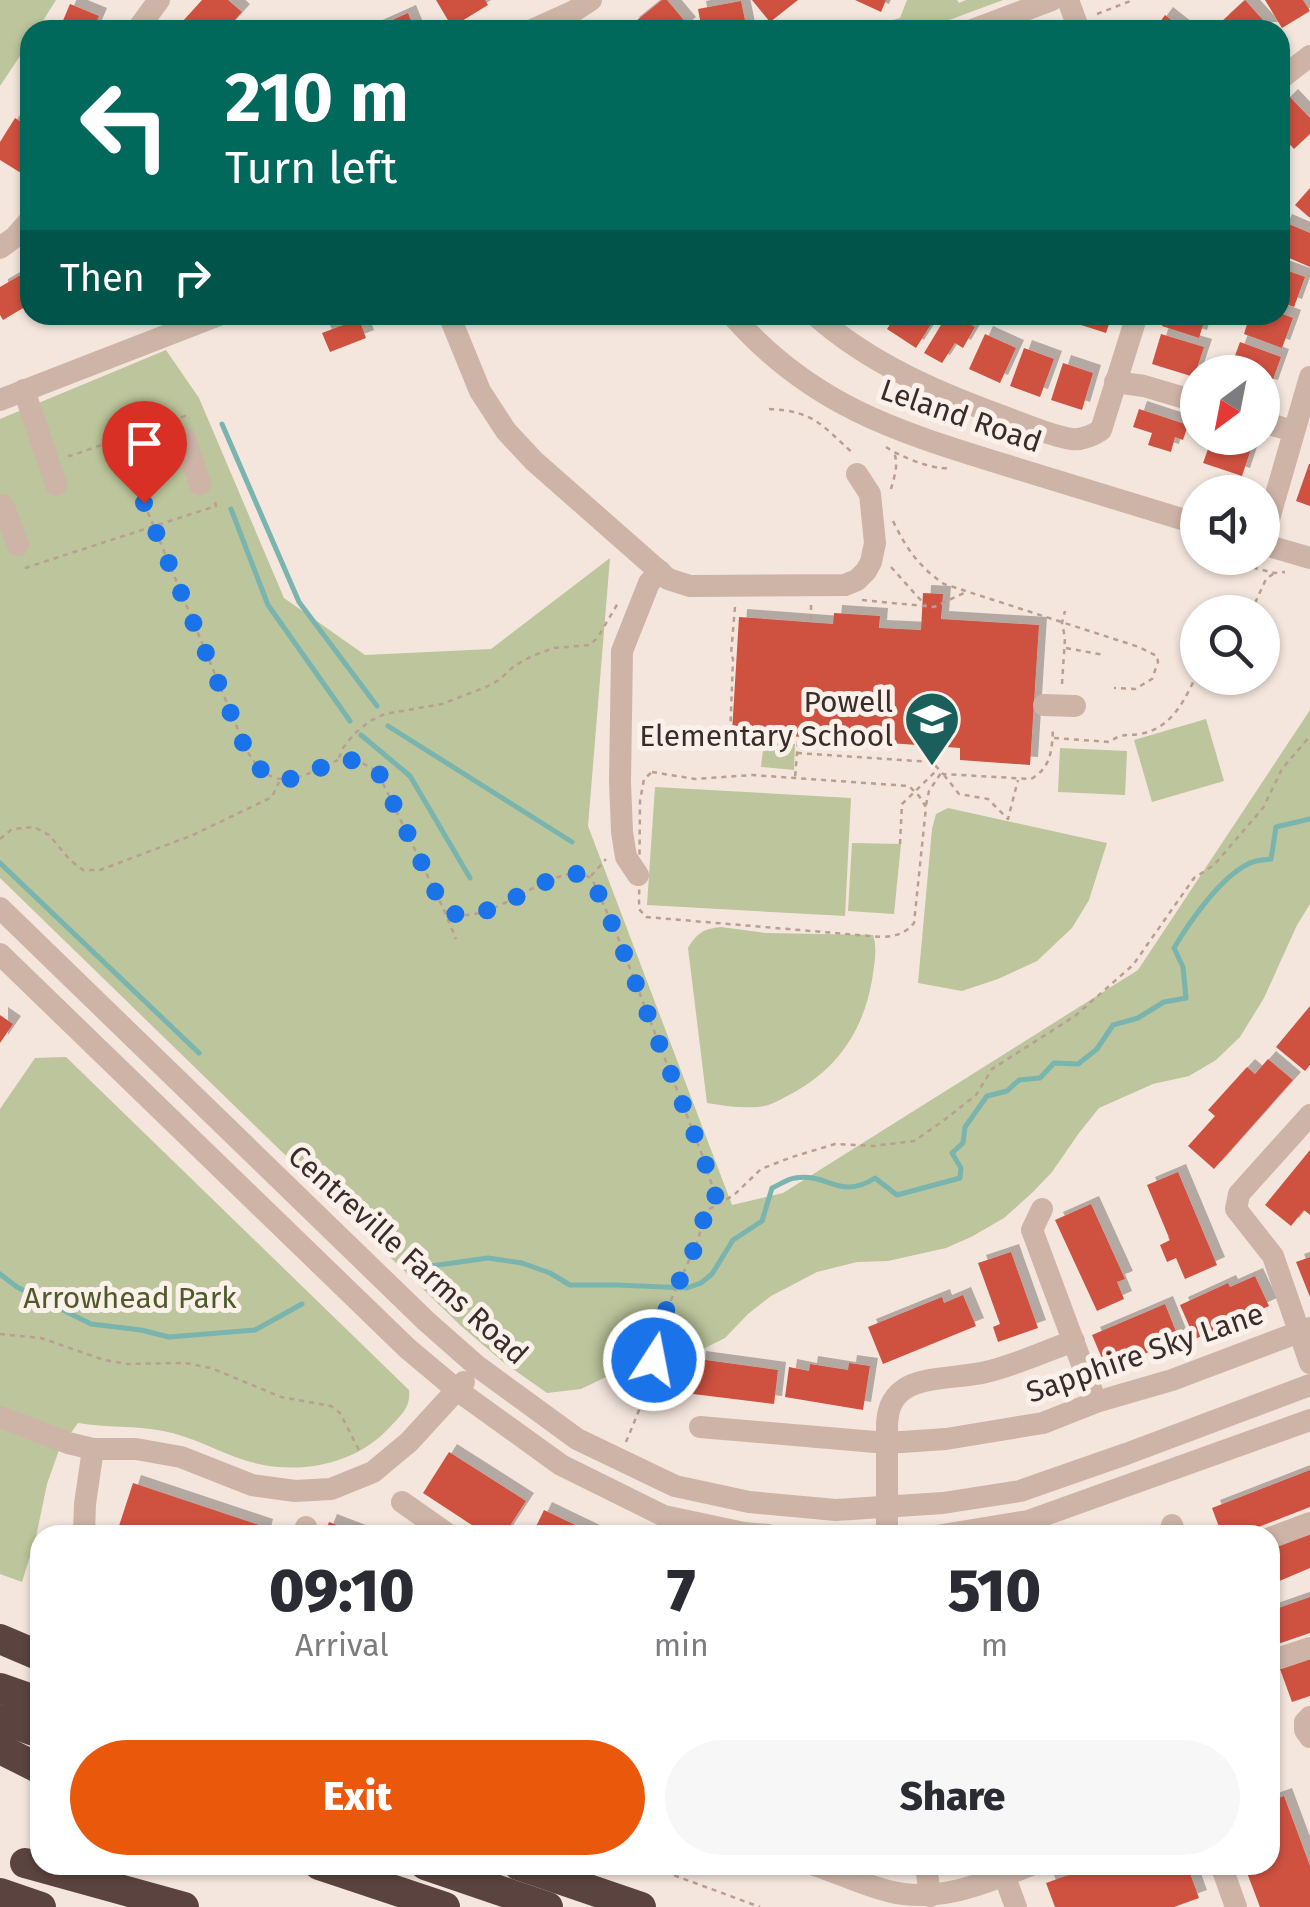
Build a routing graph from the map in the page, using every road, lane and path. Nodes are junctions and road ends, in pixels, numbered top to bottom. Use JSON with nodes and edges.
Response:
{"nodes":[{"id":1,"x":1052,"y":0,"type":"edge"},
{"id":2,"x":579,"y":10,"type":"edge"},
{"id":3,"x":556,"y":20,"type":"edge"},
{"id":4,"x":999,"y":20,"type":"edge"},
{"id":5,"x":1310,"y":56,"type":"edge"},
{"id":6,"x":1290,"y":71,"type":"edge"},
{"id":7,"x":20,"y":232,"type":"edge"},
{"id":8,"x":0,"y":248,"type":"edge"},
{"id":9,"x":193,"y":325,"type":"edge"},
{"id":10,"x":454,"y":325,"type":"edge"},
{"id":11,"x":741,"y":325,"type":"edge"},
{"id":12,"x":829,"y":325,"type":"edge"},
{"id":13,"x":1134,"y":325,"type":"edge"},
{"id":14,"x":1310,"y":378,"type":"edge"},
{"id":15,"x":1116,"y":382,"type":"junction"},
{"id":16,"x":24,"y":390,"type":"junction"},
{"id":17,"x":1180,"y":397,"type":"edge"},
{"id":18,"x":0,"y":400,"type":"edge"},
{"id":19,"x":769,"y":409,"type":"dead end"},
{"id":20,"x":822,"y":414,"type":"dead end"},
{"id":21,"x":818,"y":420,"type":"junction"},
{"id":22,"x":1280,"y":427,"type":"edge"},
{"id":23,"x":1294,"y":431,"type":"junction"},
{"id":24,"x":190,"y":435,"type":"joint"},
{"id":25,"x":62,"y":452,"type":"dead end"},
{"id":26,"x":894,"y":453,"type":"dead end"},
{"id":27,"x":855,"y":464,"type":"joint"},
{"id":28,"x":1280,"y":480,"type":"edge"},
{"id":29,"x":56,"y":485,"type":"dead end"},
{"id":30,"x":205,"y":486,"type":"joint"},
{"id":31,"x":889,"y":498,"type":"dead end"},
{"id":32,"x":144,"y":503,"type":"dead end"},
{"id":33,"x":3,"y":504,"type":"dead end"},
{"id":34,"x":891,"y":516,"type":"dead end"},
{"id":35,"x":1180,"y":518,"type":"edge"},
{"id":36,"x":154,"y":527,"type":"junction"},
{"id":37,"x":1280,"y":549,"type":"edge"},
{"id":38,"x":22,"y":557,"type":"joint"},
{"id":39,"x":884,"y":558,"type":"dead end"},
{"id":40,"x":1310,"y":558,"type":"edge"},
{"id":41,"x":660,"y":571,"type":"junction"},
{"id":42,"x":1287,"y":572,"type":"dead end"},
{"id":43,"x":1280,"y":573,"type":"edge"},
{"id":44,"x":1272,"y":575,"type":"edge"},
{"id":45,"x":736,"y":586,"type":"junction"},
{"id":46,"x":966,"y":592,"type":"junction"},
{"id":47,"x":1259,"y":595,"type":"edge"},
{"id":48,"x":621,"y":599,"type":"dead end"},
{"id":49,"x":854,"y":599,"type":"dead end"},
{"id":50,"x":926,"y":606,"type":"junction"},
{"id":51,"x":1065,"y":611,"type":"dead end"},
{"id":52,"x":1062,"y":623,"type":"junction"},
{"id":53,"x":1064,"y":648,"type":"junction"},
{"id":54,"x":1104,"y":656,"type":"dead end"},
{"id":55,"x":1114,"y":688,"type":"dead end"},
{"id":56,"x":1186,"y":695,"type":"edge"},
{"id":57,"x":1164,"y":725,"type":"junction"},
{"id":58,"x":1170,"y":730,"type":"dead end"},
{"id":59,"x":1310,"y":736,"type":"edge"},
{"id":60,"x":1053,"y":738,"type":"junction"},
{"id":61,"x":797,"y":754,"type":"junction"},
{"id":62,"x":338,"y":760,"type":"junction"},
{"id":63,"x":941,"y":771,"type":"junction"},
{"id":64,"x":796,"y":778,"type":"junction"},
{"id":65,"x":1018,"y":779,"type":"junction"},
{"id":66,"x":279,"y":780,"type":"junction"},
{"id":67,"x":914,"y":792,"type":"junction"},
{"id":68,"x":926,"y":807,"type":"junction"},
{"id":69,"x":0,"y":839,"type":"edge"},
{"id":70,"x":900,"y":844,"type":"dead end"},
{"id":71,"x":638,"y":875,"type":"junction"},
{"id":72,"x":0,"y":908,"type":"edge"},
{"id":73,"x":444,"y":910,"type":"junction"},
{"id":74,"x":456,"y":940,"type":"dead end"},
{"id":75,"x":0,"y":954,"type":"edge"},
{"id":76,"x":1310,"y":1115,"type":"edge"},
{"id":77,"x":718,"y":1204,"type":"junction"},
{"id":78,"x":1029,"y":1225,"type":"dead end"},
{"id":79,"x":1305,"y":1330,"type":"edge"},
{"id":80,"x":0,"y":1334,"type":"edge"},
{"id":81,"x":1074,"y":1341,"type":"junction"},
{"id":82,"x":1310,"y":1363,"type":"edge"},
{"id":83,"x":477,"y":1366,"type":"junction"},
{"id":84,"x":1310,"y":1385,"type":"edge"},
{"id":85,"x":457,"y":1390,"type":"junction"},
{"id":86,"x":1096,"y":1402,"type":"junction"},
{"id":87,"x":0,"y":1417,"type":"edge"},
{"id":88,"x":1310,"y":1420,"type":"edge"},
{"id":89,"x":700,"y":1428,"type":"dead end"},
{"id":90,"x":625,"y":1444,"type":"dead end"},
{"id":91,"x":888,"y":1444,"type":"junction"},
{"id":92,"x":94,"y":1449,"type":"junction"},
{"id":93,"x":362,"y":1455,"type":"dead end"},
{"id":94,"x":402,"y":1502,"type":"dead end"},
{"id":95,"x":887,"y":1508,"type":"junction"},
{"id":96,"x":1310,"y":1523,"type":"edge"},
{"id":97,"x":84,"y":1525,"type":"edge"},
{"id":98,"x":435,"y":1525,"type":"edge"},
{"id":99,"x":706,"y":1525,"type":"edge"},
{"id":100,"x":888,"y":1525,"type":"edge"},
{"id":101,"x":1003,"y":1525,"type":"edge"},
{"id":102,"x":1280,"y":1534,"type":"edge"},
{"id":103,"x":0,"y":1640,"type":"edge"},
{"id":104,"x":1310,"y":1648,"type":"edge"},
{"id":105,"x":30,"y":1652,"type":"edge"},
{"id":106,"x":1280,"y":1658,"type":"dead end"},
{"id":107,"x":0,"y":1688,"type":"edge"},
{"id":108,"x":30,"y":1698,"type":"edge"},
{"id":109,"x":1310,"y":1717,"type":"edge"},
{"id":110,"x":0,"y":1720,"type":"edge"},
{"id":111,"x":30,"y":1730,"type":"edge"},
{"id":112,"x":1310,"y":1738,"type":"edge"},
{"id":113,"x":0,"y":1750,"type":"edge"},
{"id":114,"x":30,"y":1764,"type":"edge"},
{"id":115,"x":59,"y":1875,"type":"edge"},
{"id":116,"x":69,"y":1875,"type":"edge"},
{"id":117,"x":350,"y":1875,"type":"edge"},
{"id":118,"x":454,"y":1875,"type":"edge"},
{"id":119,"x":548,"y":1875,"type":"edge"},
{"id":120,"x":563,"y":1875,"type":"edge"},
{"id":121,"x":673,"y":1875,"type":"edge"},
{"id":122,"x":869,"y":1875,"type":"edge"},
{"id":123,"x":927,"y":1875,"type":"edge"},
{"id":124,"x":1225,"y":1875,"type":"edge"},
{"id":125,"x":1004,"y":1876,"type":"joint"},
{"id":126,"x":0,"y":1893,"type":"edge"},
{"id":127,"x":930,"y":1896,"type":"junction"},
{"id":128,"x":634,"y":1904,"type":"edge"},
{"id":129,"x":41,"y":1907,"type":"edge"},
{"id":130,"x":153,"y":1907,"type":"edge"},
{"id":131,"x":184,"y":1907,"type":"edge"},
{"id":132,"x":445,"y":1907,"type":"edge"},
{"id":133,"x":548,"y":1907,"type":"edge"},
{"id":134,"x":760,"y":1907,"type":"edge"},
{"id":135,"x":1016,"y":1907,"type":"edge"},
{"id":136,"x":1236,"y":1907,"type":"edge"}],
"edges":[{"from":1,"to":4,"type":"street"},
{"from":2,"to":3,"type":"street"},
{"from":5,"to":6,"type":"street"},
{"from":7,"to":8,"type":"street"},
{"from":9,"to":16,"type":"street"},
{"from":10,"to":41,"type":"street"},
{"from":11,"to":35,"type":"street","name":"Leland Road"},
{"from":12,"to":15,"type":"street"},
{"from":13,"to":15,"type":"street"},
{"from":14,"to":23,"type":"street"},
{"from":15,"to":17,"type":"street"},
{"from":16,"to":18,"type":"street"},
{"from":16,"to":29,"type":"street"},
{"from":19,"to":21,"type":"path"},
{"from":20,"to":21,"type":"path"},
{"from":21,"to":27,"type":"path"},
{"from":22,"to":23,"type":"street"},
{"from":23,"to":28,"type":"street"},
{"from":24,"to":25,"type":"path"},
{"from":24,"to":30,"type":"street"},
{"from":26,"to":31,"type":"path"},
{"from":27,"to":45,"type":"street"},
{"from":30,"to":36,"type":"path"},
{"from":32,"to":36,"type":"path"},
{"from":33,"to":38,"type":"street"},
{"from":34,"to":46,"type":"path"},
{"from":36,"to":38,"type":"path"},
{"from":36,"to":66,"type":"path"},
{"from":37,"to":40,"type":"street"},
{"from":39,"to":50,"type":"path"},
{"from":41,"to":45,"type":"street"},
{"from":41,"to":71,"type":"street"},
{"from":42,"to":43,"type":"path"},
{"from":44,"to":47,"type":"path"},
{"from":45,"to":61,"type":"path"},
{"from":46,"to":50,"type":"path"},
{"from":46,"to":52,"type":"path"},
{"from":48,"to":62,"type":"path"},
{"from":49,"to":50,"type":"path"},
{"from":51,"to":52,"type":"path"},
{"from":52,"to":53,"type":"path"},
{"from":52,"to":55,"type":"path"},
{"from":53,"to":54,"type":"path"},
{"from":53,"to":60,"type":"path"},
{"from":56,"to":57,"type":"path"},
{"from":57,"to":58,"type":"path"},
{"from":57,"to":60,"type":"path"},
{"from":59,"to":77,"type":"path"},
{"from":60,"to":65,"type":"path"},
{"from":61,"to":63,"type":"path"},
{"from":61,"to":64,"type":"path"},
{"from":62,"to":66,"type":"path"},
{"from":62,"to":73,"type":"path"},
{"from":63,"to":65,"type":"path"},
{"from":63,"to":65,"type":"path"},
{"from":63,"to":67,"type":"path"},
{"from":63,"to":68,"type":"path"},
{"from":64,"to":67,"type":"path"},
{"from":64,"to":71,"type":"path"},
{"from":66,"to":69,"type":"path"},
{"from":67,"to":68,"type":"path"},
{"from":67,"to":70,"type":"path"},
{"from":68,"to":71,"type":"path"},
{"from":72,"to":83,"type":"street","name":"Centreville Farms Road"},
{"from":73,"to":74,"type":"path"},
{"from":73,"to":77,"type":"path"},
{"from":75,"to":85,"type":"street","name":"Centreville Farms Road"},
{"from":76,"to":79,"type":"street"},
{"from":77,"to":90,"type":"path"},
{"from":78,"to":81,"type":"street"},
{"from":79,"to":82,"type":"street"},
{"from":79,"to":86,"type":"street","name":"Sapphire Sky Lane"},
{"from":80,"to":93,"type":"path"},
{"from":81,"to":86,"type":"street"},
{"from":81,"to":91,"type":"street"},
{"from":83,"to":85,"type":"street"},
{"from":83,"to":95,"type":"street","name":"Centreville Farms Road"},
{"from":84,"to":95,"type":"street","name":"Centreville Farms Road"},
{"from":85,"to":92,"type":"street"},
{"from":85,"to":99,"type":"street","name":"Centreville Farms Road"},
{"from":86,"to":91,"type":"street","name":"Sapphire Sky Lane"},
{"from":87,"to":92,"type":"street"},
{"from":88,"to":101,"type":"street"},
{"from":89,"to":91,"type":"street","name":"Sapphire Sky Lane"},
{"from":91,"to":95,"type":"street"},
{"from":92,"to":97,"type":"street"},
{"from":94,"to":98,"type":"street"},
{"from":95,"to":100,"type":"street"},
{"from":96,"to":102,"type":"street"},
{"from":103,"to":105,"type":"highway"},
{"from":104,"to":106,"type":"street"},
{"from":107,"to":108,"type":"highway"},
{"from":109,"to":112,"type":"street"},
{"from":110,"to":111,"type":"highway"},
{"from":113,"to":114,"type":"highway"},
{"from":115,"to":130,"type":"highway"},
{"from":116,"to":131,"type":"highway"},
{"from":117,"to":132,"type":"highway"},
{"from":118,"to":133,"type":"highway"},
{"from":119,"to":128,"type":"highway"},
{"from":120,"to":128,"type":"highway"},
{"from":121,"to":134,"type":"path"},
{"from":122,"to":127,"type":"street"},
{"from":123,"to":127,"type":"street"},
{"from":124,"to":136,"type":"street"},
{"from":125,"to":127,"type":"street"},
{"from":125,"to":135,"type":"street"},
{"from":126,"to":129,"type":"highway"}]}
